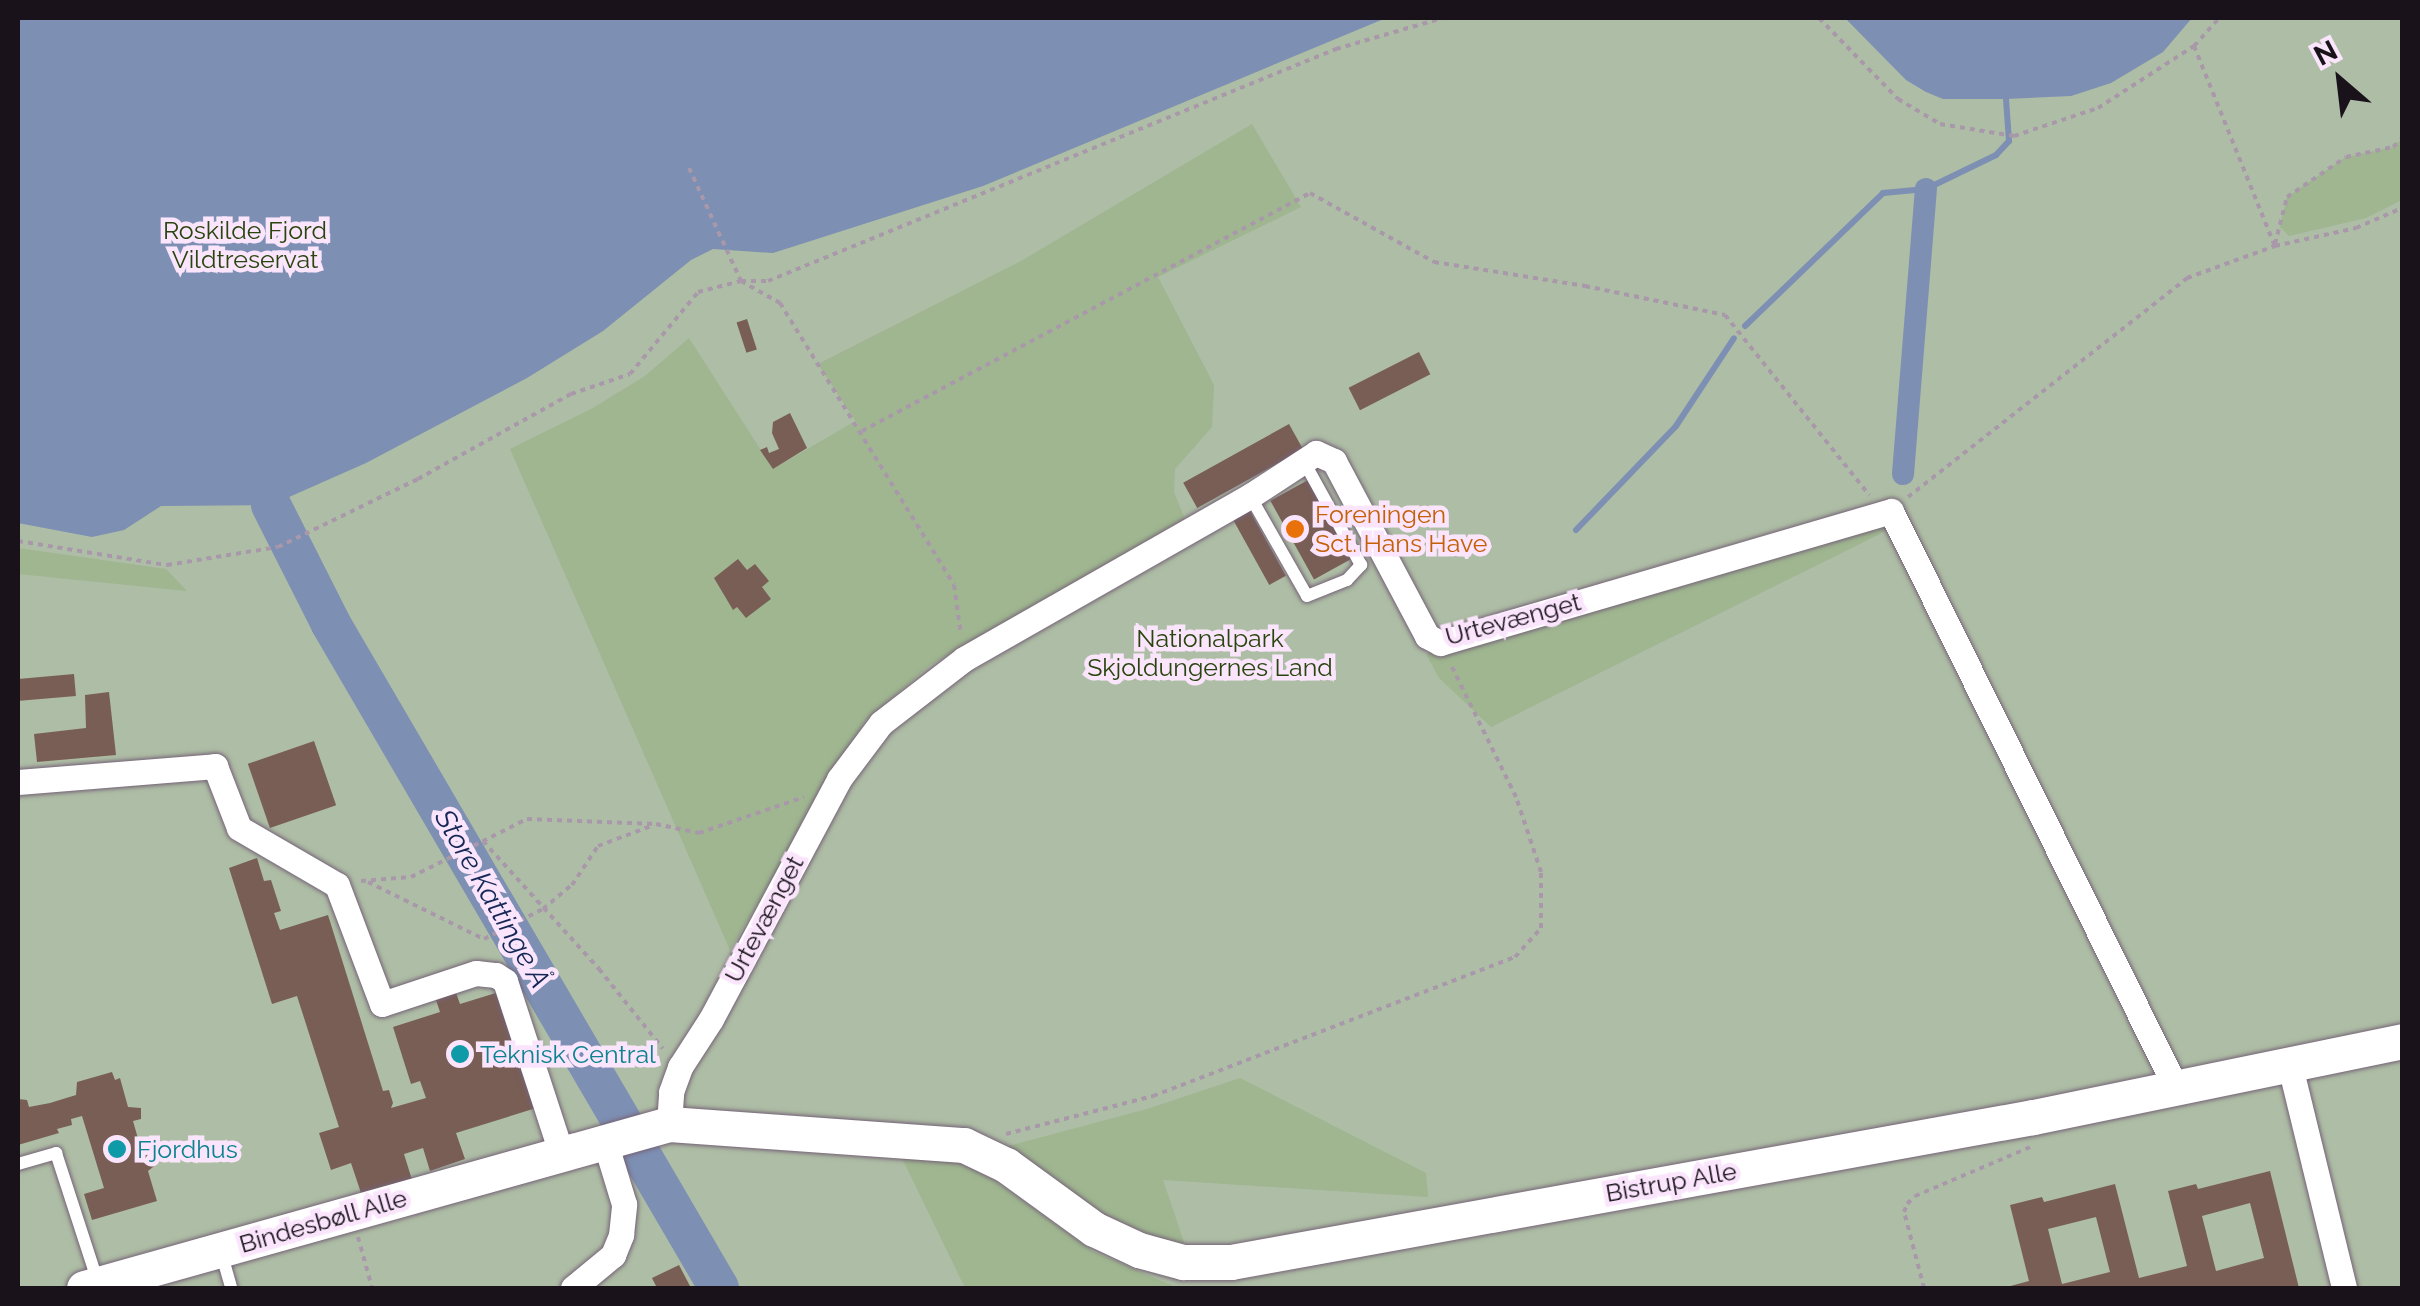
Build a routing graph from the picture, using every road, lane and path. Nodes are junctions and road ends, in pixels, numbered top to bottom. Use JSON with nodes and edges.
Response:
{"nodes":[{"id":1,"x":1443,"y":18,"type":"edge"},
{"id":2,"x":1819,"y":18,"type":"edge"},
{"id":3,"x":2219,"y":18,"type":"edge"},
{"id":4,"x":2194,"y":46,"type":"junction"},
{"id":5,"x":2402,"y":139,"type":"edge"},
{"id":6,"x":689,"y":168,"type":"dead end"},
{"id":7,"x":2402,"y":208,"type":"edge"},
{"id":8,"x":2275,"y":246,"type":"junction"},
{"id":9,"x":741,"y":281,"type":"junction"},
{"id":10,"x":862,"y":431,"type":"junction"},
{"id":11,"x":1303,"y":460,"type":"junction"},
{"id":12,"x":1250,"y":496,"type":"junction"},
{"id":13,"x":1891,"y":511,"type":"junction"},
{"id":14,"x":18,"y":541,"type":"edge"},
{"id":15,"x":1440,"y":643,"type":"junction"},
{"id":16,"x":964,"y":659,"type":"junction"},
{"id":17,"x":18,"y":782,"type":"edge"},
{"id":18,"x":812,"y":799,"type":"dead end"},
{"id":19,"x":656,"y":824,"type":"junction"},
{"id":20,"x":483,"y":841,"type":"junction"},
{"id":21,"x":368,"y":882,"type":"junction"},
{"id":22,"x":337,"y":884,"type":"junction"},
{"id":23,"x":543,"y":909,"type":"junction"},
{"id":24,"x":2402,"y":1040,"type":"edge"},
{"id":25,"x":2290,"y":1066,"type":"junction"},
{"id":26,"x":680,"y":1067,"type":"junction"},
{"id":27,"x":2176,"y":1088,"type":"junction"},
{"id":28,"x":2033,"y":1117,"type":"junction"},
{"id":29,"x":669,"y":1124,"type":"junction"},
{"id":30,"x":605,"y":1142,"type":"junction"},
{"id":31,"x":964,"y":1145,"type":"junction"},
{"id":32,"x":562,"y":1154,"type":"junction"},
{"id":33,"x":18,"y":1164,"type":"edge"},
{"id":34,"x":352,"y":1214,"type":"junction"},
{"id":35,"x":220,"y":1250,"type":"junction"},
{"id":36,"x":91,"y":1286,"type":"edge"},
{"id":37,"x":231,"y":1288,"type":"edge"},
{"id":38,"x":372,"y":1288,"type":"edge"},
{"id":39,"x":573,"y":1288,"type":"edge"},
{"id":40,"x":1924,"y":1288,"type":"edge"},
{"id":41,"x":2344,"y":1288,"type":"edge"}],
"edges":[{"from":1,"to":9,"type":"path"},
{"from":2,"to":4,"type":"path"},
{"from":3,"to":4,"type":"path"},
{"from":4,"to":8,"type":"path"},
{"from":5,"to":8,"type":"path"},
{"from":6,"to":9,"type":"path"},
{"from":7,"to":8,"type":"path"},
{"from":8,"to":13,"type":"path"},
{"from":9,"to":10,"type":"path"},
{"from":9,"to":14,"type":"path"},
{"from":10,"to":13,"type":"path"},
{"from":10,"to":16,"type":"path"},
{"from":11,"to":12,"type":"street","name":"Urtevænget"},
{"from":11,"to":12,"type":"lane"},
{"from":11,"to":15,"type":"street","name":"Urtevænget"},
{"from":12,"to":16,"type":"street","name":"Urtevænget"},
{"from":13,"to":15,"type":"street","name":"Urtevænget"},
{"from":13,"to":27,"type":"street"},
{"from":15,"to":31,"type":"path"},
{"from":16,"to":26,"type":"street","name":"Urtevænget"},
{"from":17,"to":22,"type":"street"},
{"from":18,"to":19,"type":"path"},
{"from":19,"to":20,"type":"path"},
{"from":19,"to":23,"type":"path"},
{"from":20,"to":21,"type":"path"},
{"from":20,"to":23,"type":"path"},
{"from":21,"to":22,"type":"path"},
{"from":21,"to":23,"type":"path"},
{"from":22,"to":32,"type":"street"},
{"from":23,"to":26,"type":"path"},
{"from":24,"to":25,"type":"street","name":"Bistrup Alle"},
{"from":25,"to":27,"type":"street","name":"Bistrup Alle"},
{"from":25,"to":41,"type":"street"},
{"from":26,"to":29,"type":"street","name":"Urtevænget"},
{"from":27,"to":28,"type":"street","name":"Bistrup Alle"},
{"from":28,"to":31,"type":"street","name":"Bistrup Alle"},
{"from":28,"to":40,"type":"path"},
{"from":29,"to":30,"type":"street","name":"Bindesbøll Alle"},
{"from":29,"to":31,"type":"street","name":"Bindesbøll Alle"},
{"from":30,"to":32,"type":"street","name":"Bindesbøll Alle"},
{"from":30,"to":39,"type":"street"},
{"from":32,"to":34,"type":"street","name":"Bindesbøll Alle"},
{"from":33,"to":36,"type":"lane"},
{"from":34,"to":35,"type":"street","name":"Bindesbøll Alle"},
{"from":34,"to":38,"type":"path"},
{"from":35,"to":36,"type":"street","name":"Bindesbøll Alle"},
{"from":35,"to":37,"type":"lane"}]}
